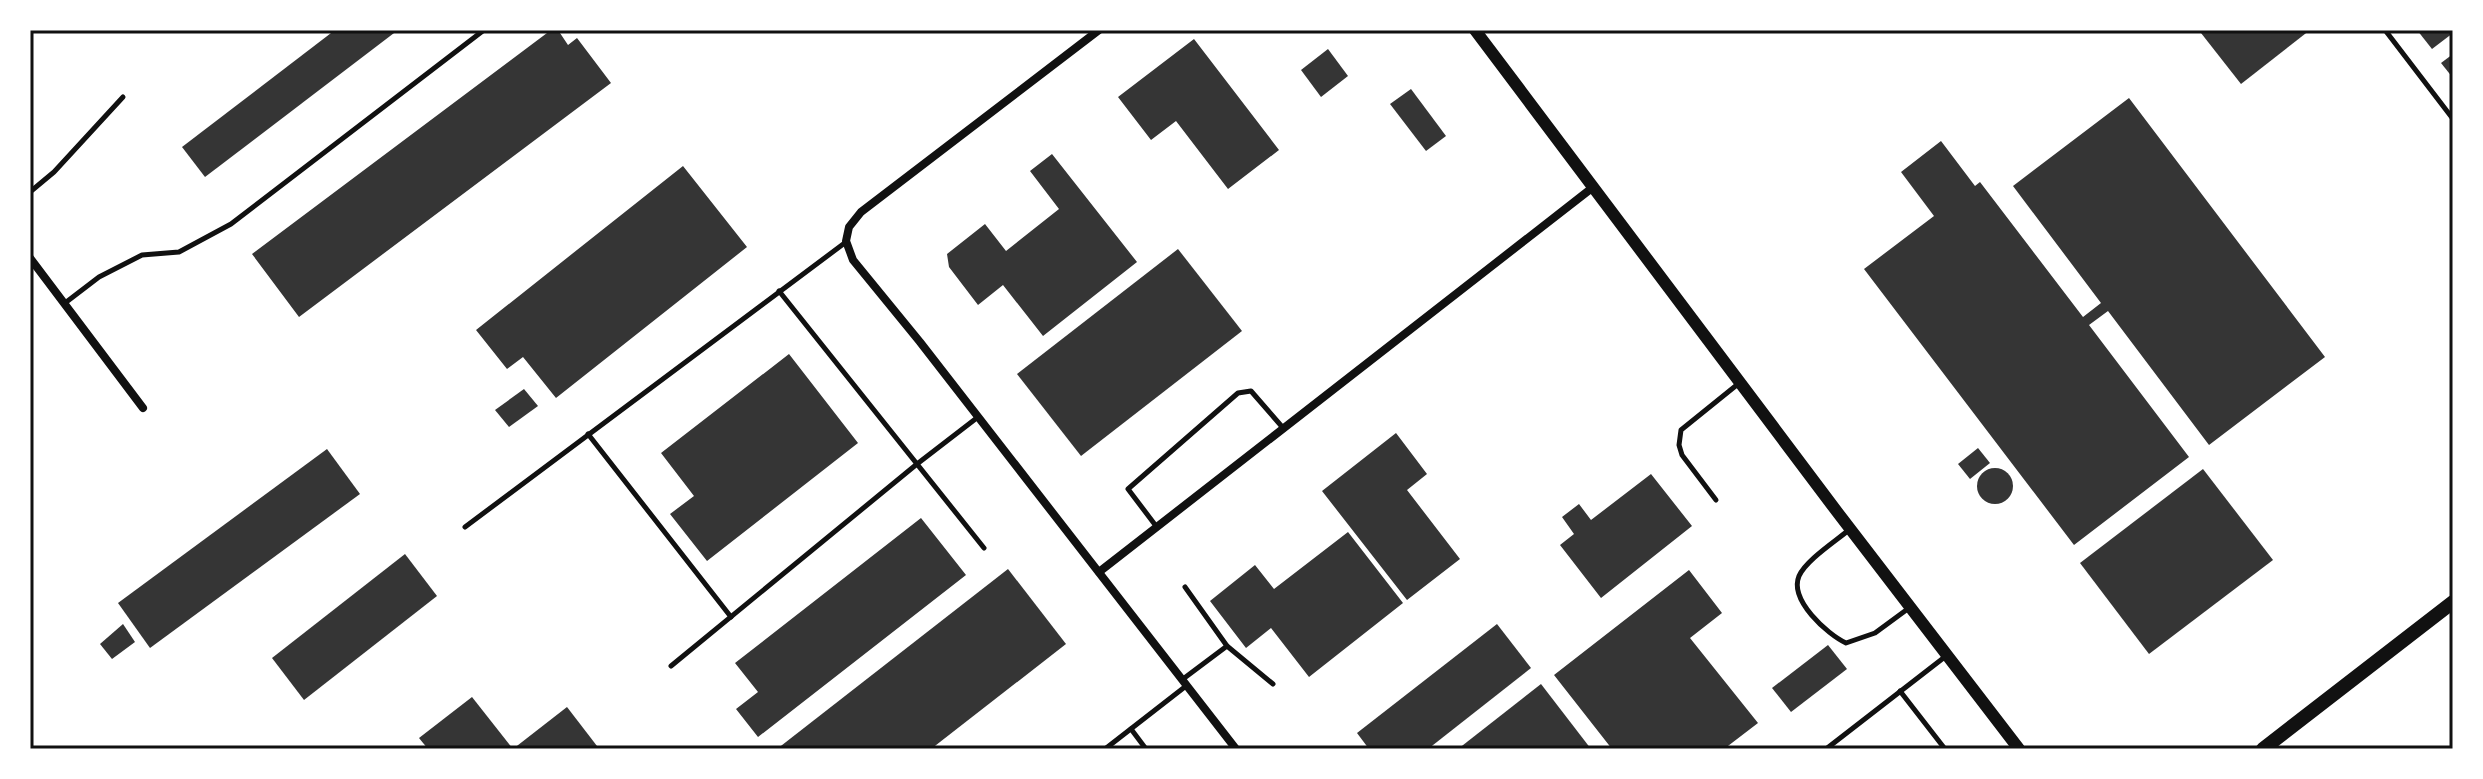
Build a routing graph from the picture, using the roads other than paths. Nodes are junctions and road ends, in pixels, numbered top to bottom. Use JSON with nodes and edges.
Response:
{"nodes":[{"id":1,"x":484,"y":30,"type":"edge"},
{"id":2,"x":1099,"y":30,"type":"edge"},
{"id":3,"x":1475,"y":30,"type":"edge"},
{"id":4,"x":2385,"y":30,"type":"edge"},
{"id":5,"x":123,"y":97,"type":"dead end"},
{"id":6,"x":2453,"y":119,"type":"edge"},
{"id":7,"x":1592,"y":188,"type":"junction"},
{"id":8,"x":30,"y":192,"type":"edge"},
{"id":9,"x":846,"y":241,"type":"junction"},
{"id":10,"x":30,"y":258,"type":"edge"},
{"id":11,"x":779,"y":291,"type":"junction"},
{"id":12,"x":64,"y":303,"type":"junction"},
{"id":13,"x":1739,"y":383,"type":"junction"},
{"id":14,"x":143,"y":408,"type":"dead end"},
{"id":15,"x":978,"y":417,"type":"junction"},
{"id":16,"x":1284,"y":429,"type":"junction"},
{"id":17,"x":588,"y":434,"type":"junction"},
{"id":18,"x":917,"y":464,"type":"junction"},
{"id":19,"x":1716,"y":500,"type":"dead end"},
{"id":20,"x":465,"y":527,"type":"dead end"},
{"id":21,"x":1157,"y":527,"type":"junction"},
{"id":22,"x":1850,"y":529,"type":"junction"},
{"id":23,"x":984,"y":548,"type":"dead end"},
{"id":24,"x":1099,"y":572,"type":"junction"},
{"id":25,"x":1185,"y":587,"type":"dead end"},
{"id":26,"x":2453,"y":602,"type":"edge"},
{"id":27,"x":1910,"y":608,"type":"junction"},
{"id":28,"x":731,"y":617,"type":"junction"},
{"id":29,"x":1227,"y":646,"type":"junction"},
{"id":30,"x":1947,"y":655,"type":"junction"},
{"id":31,"x":671,"y":666,"type":"dead end"},
{"id":32,"x":1185,"y":683,"type":"junction"},
{"id":33,"x":1273,"y":684,"type":"dead end"},
{"id":34,"x":1900,"y":691,"type":"junction"},
{"id":35,"x":1131,"y":729,"type":"junction"},
{"id":36,"x":1105,"y":749,"type":"edge"},
{"id":37,"x":1146,"y":749,"type":"edge"},
{"id":38,"x":1236,"y":749,"type":"edge"},
{"id":39,"x":1826,"y":749,"type":"edge"},
{"id":40,"x":1945,"y":749,"type":"edge"},
{"id":41,"x":2019,"y":749,"type":"edge"},
{"id":42,"x":2263,"y":749,"type":"edge"}],
"edges":[{"from":1,"to":12,"type":"lane"},
{"from":2,"to":9,"type":"street"},
{"from":3,"to":7,"type":"street"},
{"from":4,"to":6,"type":"lane"},
{"from":5,"to":8,"type":"lane"},
{"from":7,"to":13,"type":"street"},
{"from":7,"to":16,"type":"street"},
{"from":9,"to":11,"type":"lane"},
{"from":9,"to":15,"type":"street"},
{"from":10,"to":12,"type":"street"},
{"from":11,"to":17,"type":"lane"},
{"from":11,"to":18,"type":"lane"},
{"from":12,"to":14,"type":"street"},
{"from":13,"to":19,"type":"lane"},
{"from":13,"to":22,"type":"street"},
{"from":15,"to":18,"type":"lane"},
{"from":15,"to":24,"type":"street"},
{"from":16,"to":21,"type":"street"},
{"from":16,"to":21,"type":"lane"},
{"from":17,"to":20,"type":"lane"},
{"from":17,"to":28,"type":"lane"},
{"from":18,"to":23,"type":"lane"},
{"from":18,"to":28,"type":"lane"},
{"from":21,"to":24,"type":"street"},
{"from":22,"to":27,"type":"street"},
{"from":22,"to":27,"type":"lane"},
{"from":24,"to":32,"type":"street"},
{"from":25,"to":29,"type":"lane"},
{"from":26,"to":42,"type":"main road"},
{"from":27,"to":30,"type":"street"},
{"from":28,"to":31,"type":"lane"},
{"from":29,"to":32,"type":"lane"},
{"from":29,"to":33,"type":"lane"},
{"from":30,"to":34,"type":"lane"},
{"from":30,"to":41,"type":"street"},
{"from":32,"to":35,"type":"lane"},
{"from":32,"to":38,"type":"street"},
{"from":34,"to":39,"type":"lane"},
{"from":34,"to":40,"type":"lane"},
{"from":35,"to":36,"type":"lane"},
{"from":35,"to":37,"type":"lane"}]}
